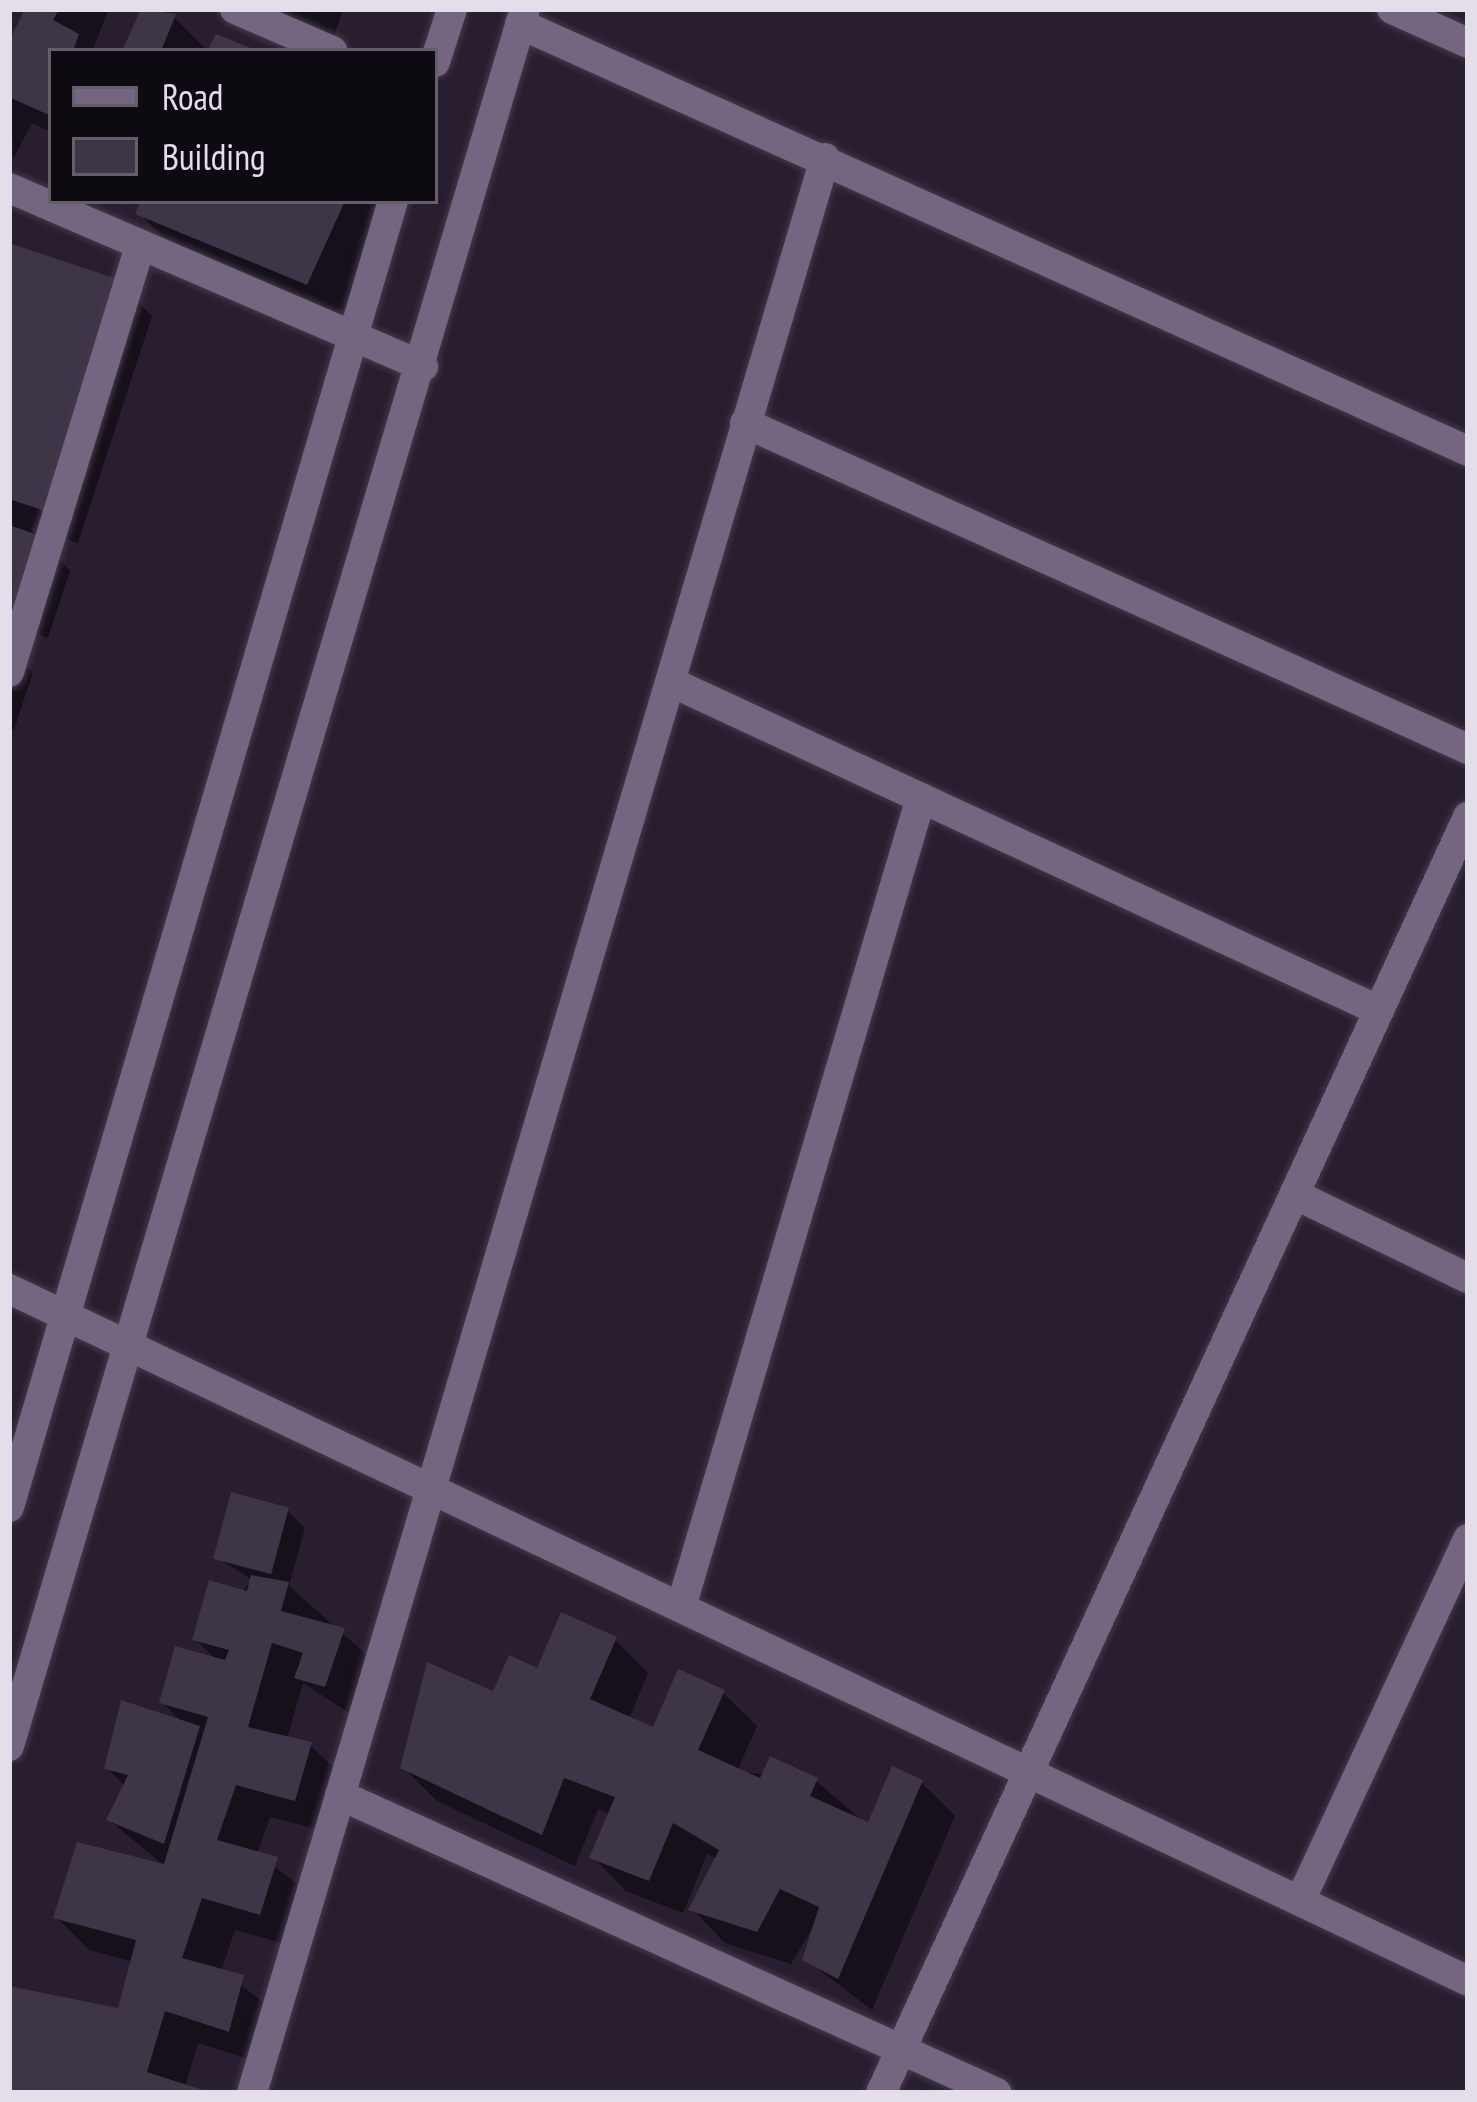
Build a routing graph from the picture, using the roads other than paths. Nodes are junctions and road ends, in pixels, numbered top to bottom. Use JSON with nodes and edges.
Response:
{"nodes":[{"id":1,"x":235,"y":9,"type":"edge"},
{"id":2,"x":452,"y":9,"type":"edge"},
{"id":3,"x":1393,"y":9,"type":"edge"},
{"id":4,"x":523,"y":16,"type":"edge"},
{"id":5,"x":1468,"y":43,"type":"edge"},
{"id":6,"x":325,"y":48,"type":"edge"},
{"id":7,"x":438,"y":53,"type":"edge"},
{"id":8,"x":825,"y":158,"type":"junction"},
{"id":9,"x":9,"y":188,"type":"edge"},
{"id":10,"x":392,"y":204,"type":"edge"},
{"id":11,"x":140,"y":244,"type":"junction"},
{"id":12,"x":352,"y":337,"type":"junction"},
{"id":13,"x":423,"y":366,"type":"junction"},
{"id":14,"x":746,"y":423,"type":"junction"},
{"id":15,"x":1468,"y":451,"type":"edge"},
{"id":16,"x":9,"y":672,"type":"edge"},
{"id":17,"x":670,"y":682,"type":"junction"},
{"id":18,"x":1468,"y":749,"type":"edge"},
{"id":19,"x":921,"y":798,"type":"junction"},
{"id":20,"x":1468,"y":817,"type":"edge"},
{"id":21,"x":1378,"y":1010,"type":"junction"},
{"id":22,"x":1295,"y":1196,"type":"junction"},
{"id":23,"x":1468,"y":1278,"type":"edge"},
{"id":24,"x":9,"y":1289,"type":"edge"},
{"id":25,"x":69,"y":1315,"type":"junction"},
{"id":26,"x":129,"y":1343,"type":"junction"},
{"id":27,"x":430,"y":1495,"type":"junction"},
{"id":28,"x":9,"y":1508,"type":"edge"},
{"id":29,"x":1468,"y":1539,"type":"edge"},
{"id":30,"x":681,"y":1607,"type":"junction"},
{"id":31,"x":9,"y":1746,"type":"edge"},
{"id":32,"x":1027,"y":1776,"type":"junction"},
{"id":33,"x":340,"y":1795,"type":"junction"},
{"id":34,"x":1300,"y":1899,"type":"junction"},
{"id":35,"x":1468,"y":1981,"type":"edge"},
{"id":36,"x":901,"y":2049,"type":"junction"},
{"id":37,"x":253,"y":2093,"type":"edge"},
{"id":38,"x":881,"y":2093,"type":"edge"},
{"id":39,"x":997,"y":2093,"type":"edge"}],
"edges":[{"from":1,"to":6,"type":"street"},
{"from":2,"to":7,"type":"street"},
{"from":3,"to":5,"type":"street"},
{"from":4,"to":8,"type":"street"},
{"from":4,"to":13,"type":"street"},
{"from":8,"to":14,"type":"street"},
{"from":8,"to":15,"type":"street"},
{"from":9,"to":11,"type":"street"},
{"from":10,"to":12,"type":"street"},
{"from":11,"to":12,"type":"street"},
{"from":11,"to":16,"type":"street"},
{"from":12,"to":13,"type":"street"},
{"from":12,"to":25,"type":"street"},
{"from":13,"to":26,"type":"street"},
{"from":14,"to":17,"type":"street"},
{"from":14,"to":18,"type":"street"},
{"from":17,"to":19,"type":"street"},
{"from":17,"to":27,"type":"street"},
{"from":19,"to":21,"type":"street"},
{"from":19,"to":30,"type":"street"},
{"from":20,"to":21,"type":"street"},
{"from":21,"to":22,"type":"street"},
{"from":22,"to":23,"type":"street"},
{"from":22,"to":32,"type":"street"},
{"from":24,"to":25,"type":"street"},
{"from":25,"to":26,"type":"street"},
{"from":25,"to":28,"type":"street"},
{"from":26,"to":27,"type":"street"},
{"from":26,"to":31,"type":"street"},
{"from":27,"to":30,"type":"street"},
{"from":27,"to":33,"type":"street"},
{"from":29,"to":34,"type":"street"},
{"from":30,"to":32,"type":"street"},
{"from":32,"to":34,"type":"street"},
{"from":32,"to":36,"type":"street"},
{"from":33,"to":36,"type":"street"},
{"from":33,"to":37,"type":"street"},
{"from":34,"to":35,"type":"street"},
{"from":36,"to":38,"type":"street"},
{"from":36,"to":39,"type":"street"}]}
